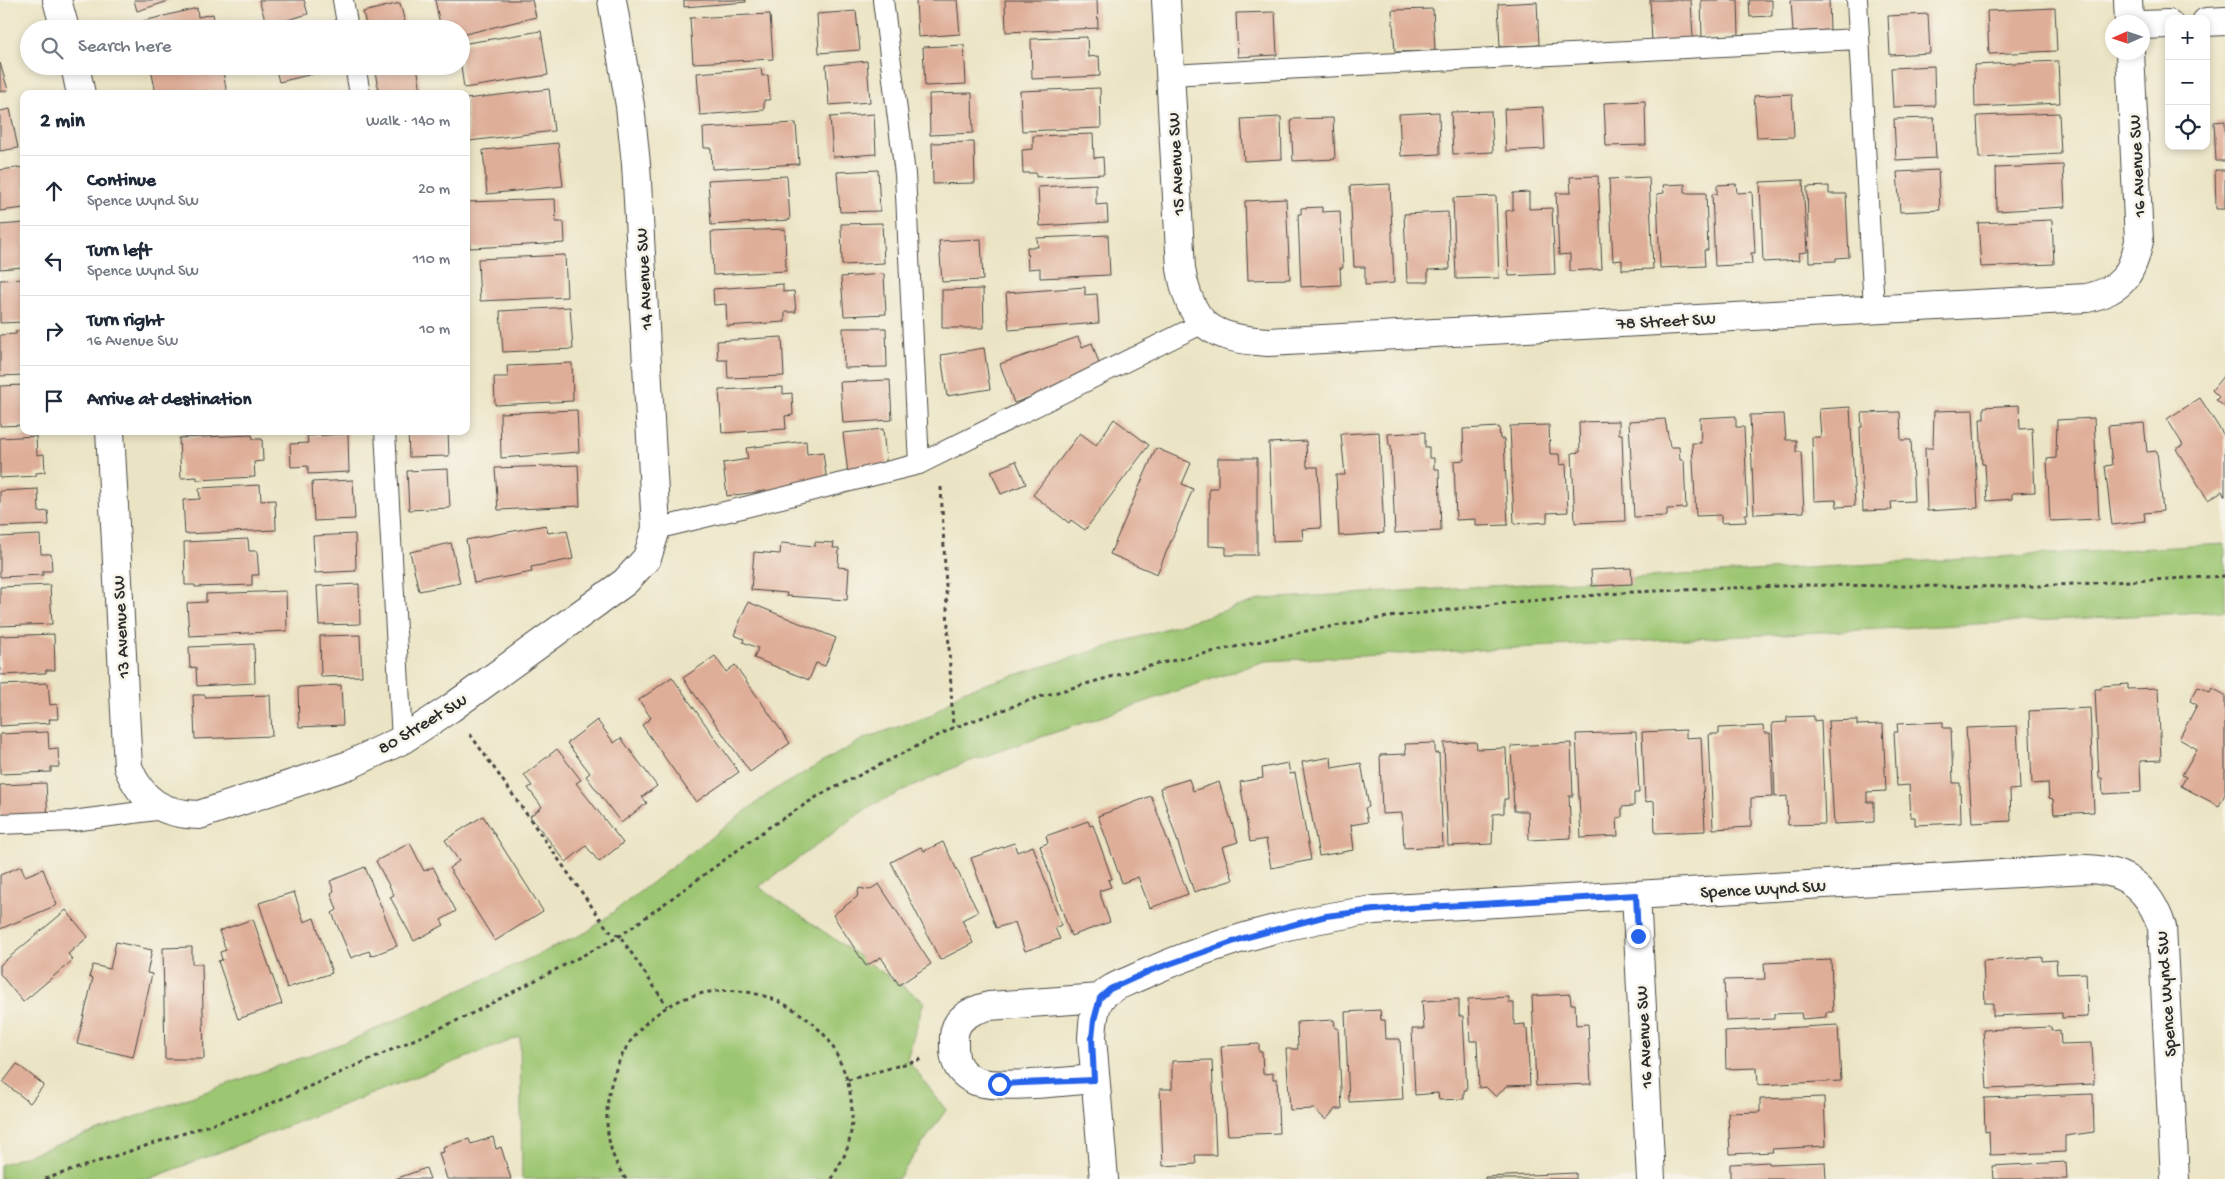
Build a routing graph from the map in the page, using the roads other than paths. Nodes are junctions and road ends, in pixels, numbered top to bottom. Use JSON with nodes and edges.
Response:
{"nodes":[{"id":1,"x":57,"y":0,"type":"edge"},
{"id":2,"x":344,"y":0,"type":"edge"},
{"id":3,"x":612,"y":0,"type":"edge"},
{"id":4,"x":883,"y":0,"type":"edge"},
{"id":5,"x":1166,"y":0,"type":"edge"},
{"id":6,"x":1856,"y":0,"type":"edge"},
{"id":7,"x":2128,"y":0,"type":"edge"},
{"id":8,"x":2129,"y":15,"type":"edge"},
{"id":9,"x":63,"y":20,"type":"edge"},
{"id":10,"x":347,"y":20,"type":"edge"},
{"id":11,"x":2225,"y":21,"type":"edge"},
{"id":12,"x":2210,"y":22,"type":"edge"},
{"id":13,"x":2165,"y":24,"type":"edge"},
{"id":14,"x":2150,"y":25,"type":"edge"},
{"id":15,"x":1858,"y":39,"type":"junction"},
{"id":16,"x":2130,"y":60,"type":"edge"},
{"id":17,"x":77,"y":75,"type":"edge"},
{"id":18,"x":357,"y":75,"type":"edge"},
{"id":19,"x":1170,"y":75,"type":"junction"},
{"id":20,"x":80,"y":90,"type":"edge"},
{"id":21,"x":359,"y":90,"type":"edge"},
{"id":22,"x":2126,"y":278,"type":"joint"},
{"id":23,"x":1874,"y":309,"type":"junction"},
{"id":24,"x":1203,"y":323,"type":"junction"},
{"id":25,"x":110,"y":435,"type":"edge"},
{"id":26,"x":385,"y":435,"type":"edge"},
{"id":27,"x":919,"y":464,"type":"junction"},
{"id":28,"x":656,"y":529,"type":"junction"},
{"id":29,"x":647,"y":558,"type":"joint"},
{"id":30,"x":402,"y":740,"type":"junction"},
{"id":31,"x":163,"y":809,"type":"junction"},
{"id":32,"x":0,"y":824,"type":"edge"},
{"id":33,"x":1636,"y":895,"type":"junction"},
{"id":34,"x":1100,"y":998,"type":"junction"},
{"id":35,"x":1094,"y":1080,"type":"junction"},
{"id":36,"x":1104,"y":1179,"type":"edge"},
{"id":37,"x":1651,"y":1179,"type":"edge"},
{"id":38,"x":2175,"y":1179,"type":"edge"}],
"edges":[{"from":1,"to":9,"type":"street"},
{"from":2,"to":10,"type":"lane"},
{"from":3,"to":28,"type":"street","name":"14 Avenue SW"},
{"from":4,"to":27,"type":"lane"},
{"from":5,"to":19,"type":"street","name":"15 Avenue SW"},
{"from":6,"to":15,"type":"lane"},
{"from":7,"to":8,"type":"street"},
{"from":11,"to":12,"type":"street"},
{"from":13,"to":14,"type":"street"},
{"from":15,"to":19,"type":"lane"},
{"from":15,"to":23,"type":"lane"},
{"from":16,"to":22,"type":"street","name":"16 Avenue SW"},
{"from":17,"to":20,"type":"street"},
{"from":18,"to":21,"type":"lane"},
{"from":19,"to":24,"type":"street","name":"15 Avenue SW"},
{"from":22,"to":23,"type":"street","name":"78 Street SW"},
{"from":23,"to":24,"type":"street","name":"78 Street SW"},
{"from":24,"to":27,"type":"lane"},
{"from":25,"to":31,"type":"street","name":"13 Avenue SW"},
{"from":26,"to":30,"type":"lane"},
{"from":27,"to":28,"type":"lane"},
{"from":28,"to":29,"type":"street","name":"14 Avenue SW"},
{"from":29,"to":30,"type":"street","name":"80 Street SW"},
{"from":30,"to":31,"type":"street","name":"80 Street SW"},
{"from":31,"to":32,"type":"lane"},
{"from":33,"to":34,"type":"street","name":"Spence Wynd SW"},
{"from":33,"to":37,"type":"street","name":"16 Avenue SW"},
{"from":33,"to":38,"type":"street","name":"Spence Wynd SW"},
{"from":34,"to":35,"type":"street"},
{"from":34,"to":35,"type":"street","name":"Spence Wynd SW"},
{"from":35,"to":36,"type":"street"}]}
